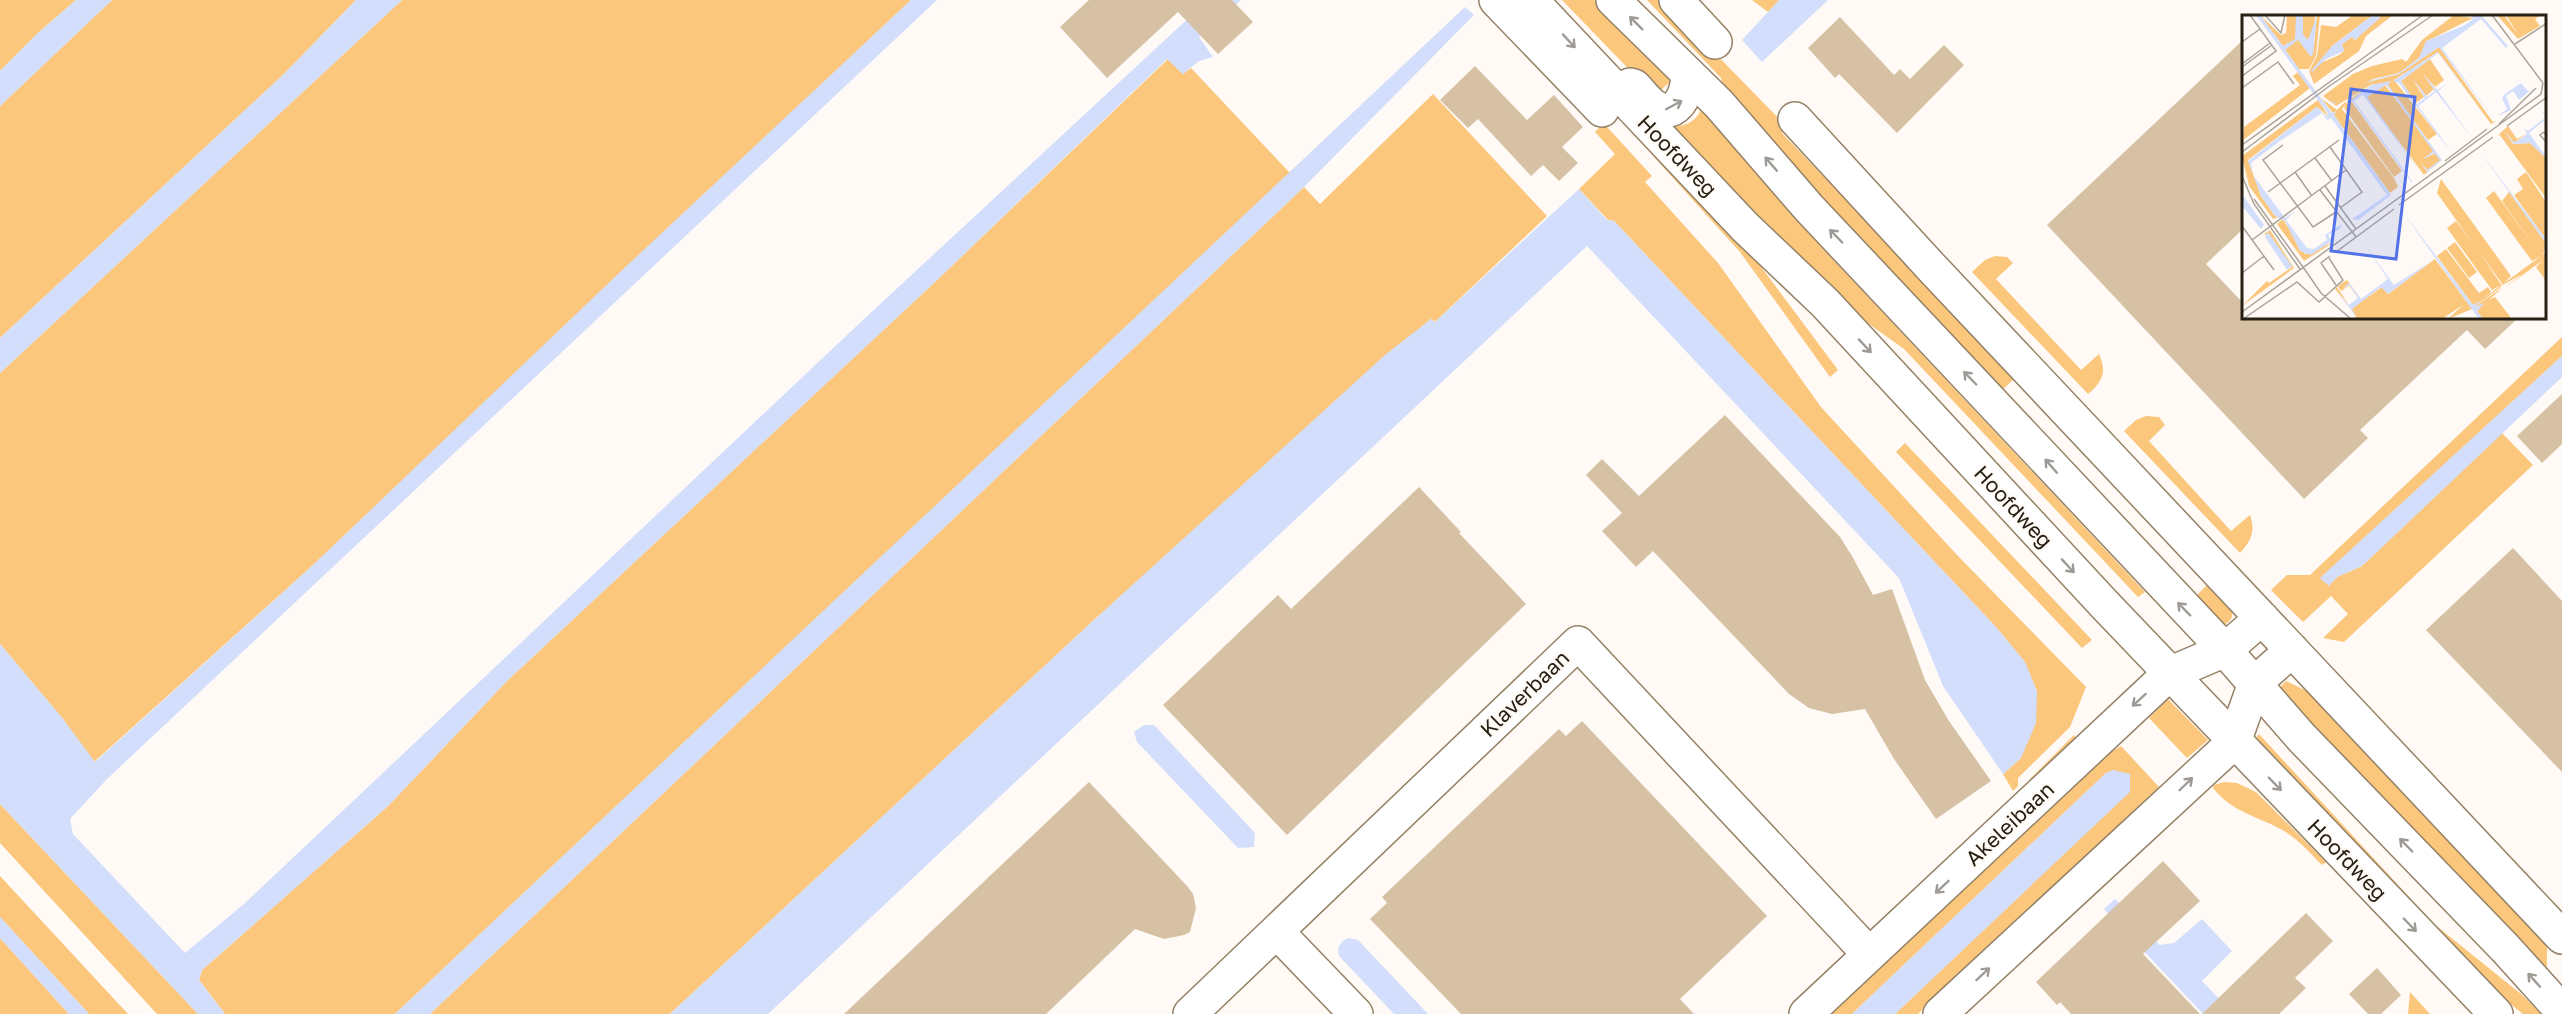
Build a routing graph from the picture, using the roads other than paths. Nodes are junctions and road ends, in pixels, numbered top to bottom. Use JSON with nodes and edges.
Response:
{"nodes":[{"id":1,"x":1496,"y":0,"type":"edge"},
{"id":2,"x":1531,"y":0,"type":"edge"},
{"id":3,"x":1613,"y":0,"type":"edge"},
{"id":4,"x":1676,"y":0,"type":"edge"},
{"id":5,"x":1715,"y":42,"type":"dead end"},
{"id":6,"x":1688,"y":75,"type":"junction"},
{"id":7,"x":1604,"y":96,"type":"junction"},
{"id":8,"x":1795,"y":119,"type":"dead end"},
{"id":9,"x":2262,"y":618,"type":"junction"},
{"id":10,"x":2225,"y":650,"type":"junction"},
{"id":11,"x":2292,"y":650,"type":"junction"},
{"id":12,"x":2169,"y":674,"type":"junction"},
{"id":13,"x":2255,"y":683,"type":"junction"},
{"id":14,"x":2234,"y":742,"type":"junction"},
{"id":15,"x":1278,"y":933,"type":"junction"},
{"id":16,"x":2562,"y":938,"type":"edge"},
{"id":17,"x":1869,"y":954,"type":"junction"},
{"id":18,"x":2562,"y":1011,"type":"edge"},
{"id":19,"x":1190,"y":1014,"type":"edge"},
{"id":20,"x":1356,"y":1014,"type":"edge"},
{"id":21,"x":1806,"y":1014,"type":"edge"},
{"id":22,"x":1940,"y":1014,"type":"edge"},
{"id":23,"x":2496,"y":1014,"type":"edge"}],
"edges":[{"from":1,"to":7,"type":"street"},
{"from":2,"to":7,"type":"street","name":"Hoofdweg","one_way":true},
{"from":6,"to":3,"type":"street","one_way":true},
{"from":4,"to":5,"type":"street"},
{"from":7,"to":6,"type":"street","one_way":true},
{"from":10,"to":6,"type":"street","one_way":true},
{"from":7,"to":12,"type":"street","name":"Hoofdweg","one_way":true},
{"from":8,"to":9,"type":"street"},
{"from":9,"to":10,"type":"street"},
{"from":9,"to":11,"type":"street"},
{"from":10,"to":12,"type":"street","name":"Akeleibaan"},
{"from":10,"to":13,"type":"street"},
{"from":11,"to":13,"type":"street"},
{"from":11,"to":16,"type":"street"},
{"from":12,"to":14,"type":"street","name":"Hoofdweg"},
{"from":12,"to":17,"type":"street","name":"Akeleibaan","one_way":true},
{"from":13,"to":14,"type":"street"},
{"from":18,"to":13,"type":"street","one_way":true},
{"from":22,"to":14,"type":"street","one_way":true},
{"from":14,"to":23,"type":"street","name":"Hoofdweg","one_way":true},
{"from":15,"to":17,"type":"street","name":"Klaverbaan"},
{"from":15,"to":19,"type":"street","name":"Klaverbaan"},
{"from":15,"to":20,"type":"street"},
{"from":17,"to":21,"type":"street","name":"Akeleibaan"}]}
